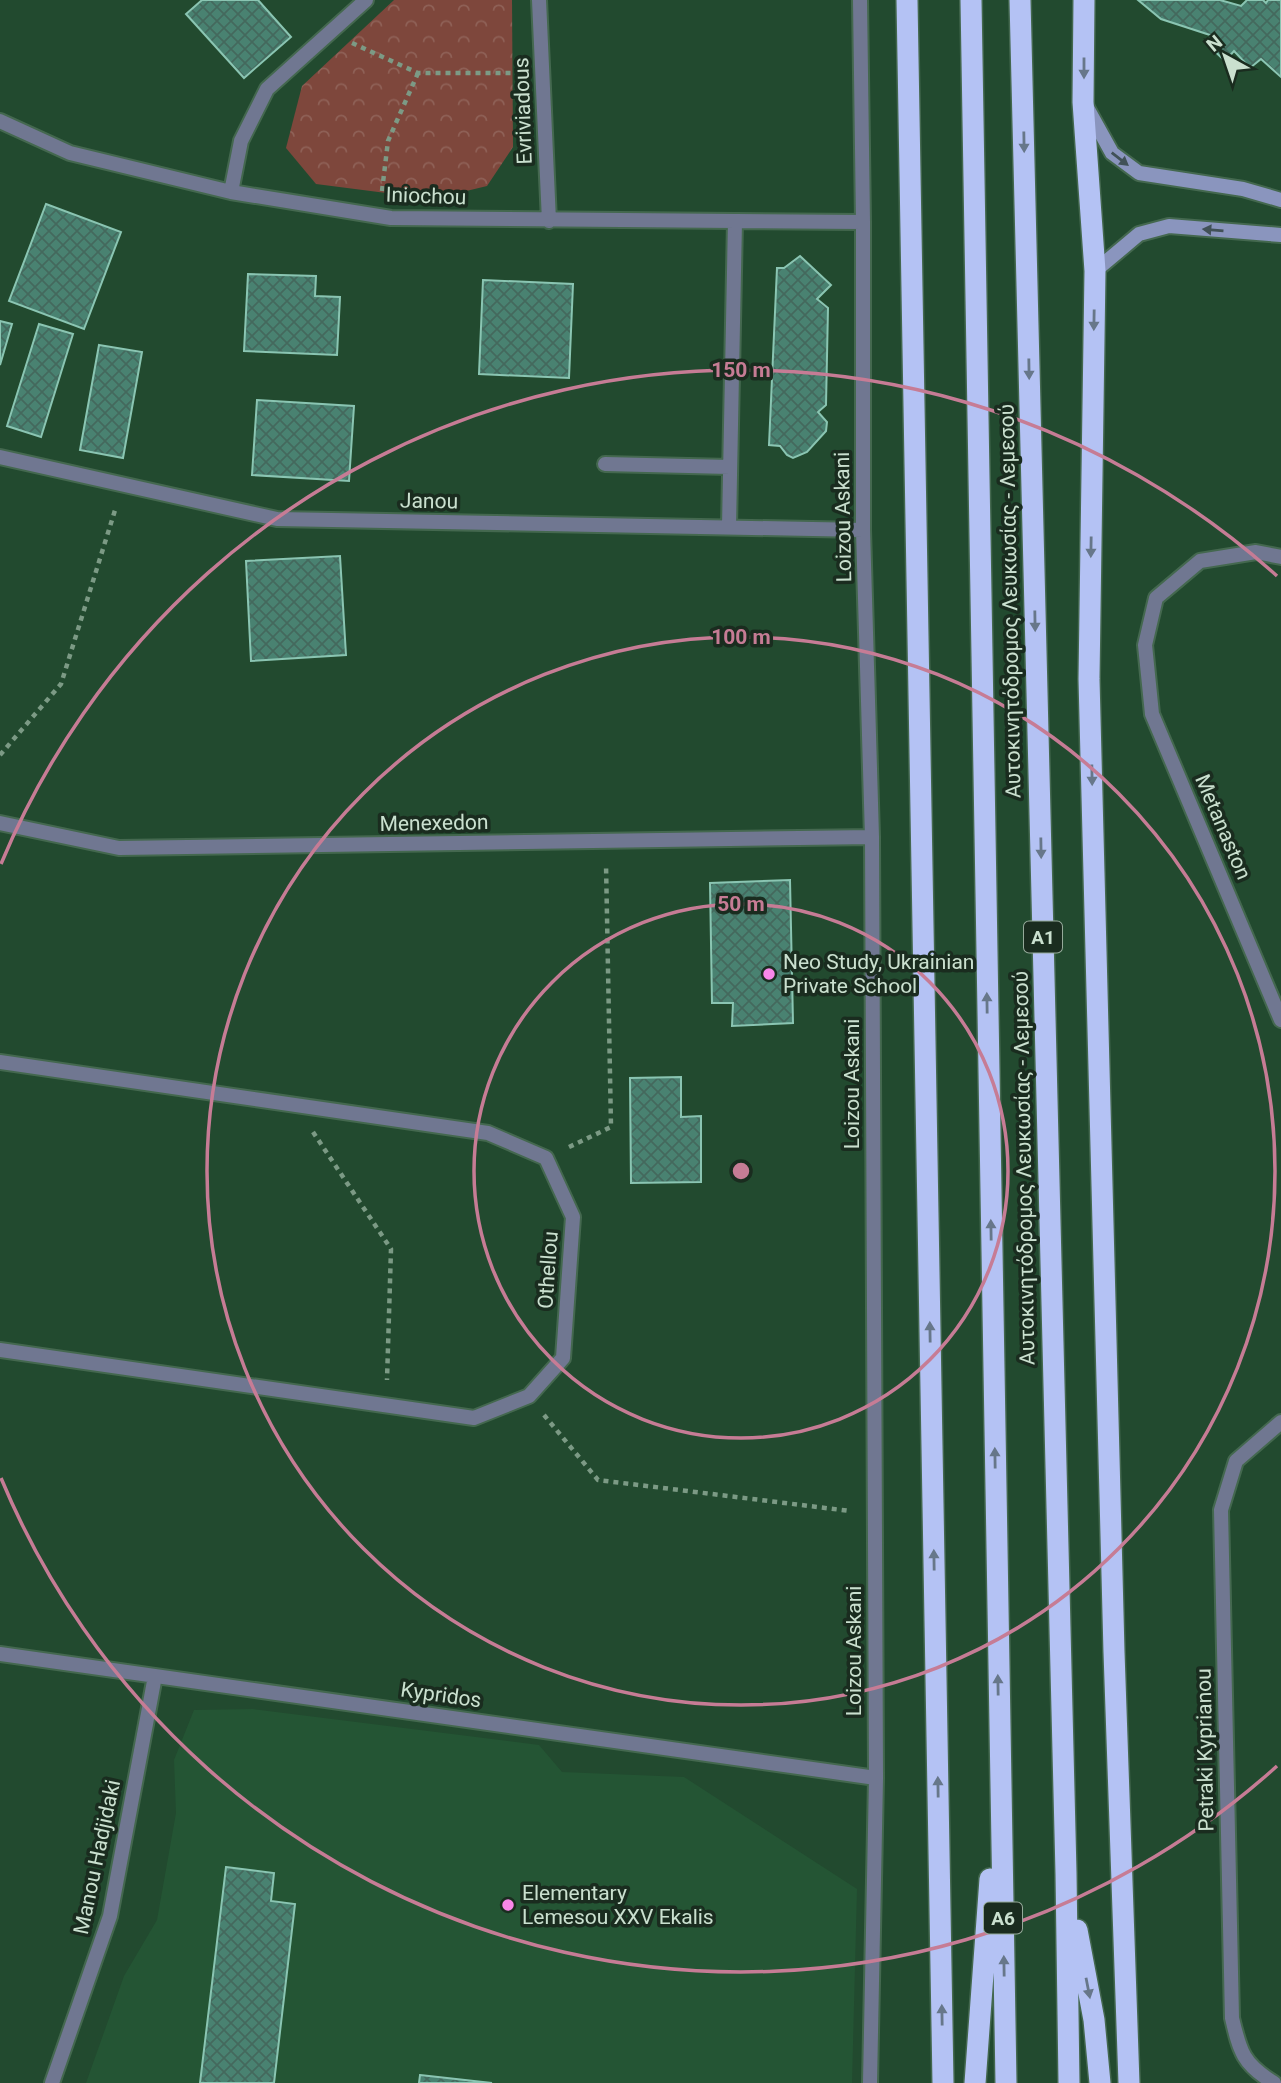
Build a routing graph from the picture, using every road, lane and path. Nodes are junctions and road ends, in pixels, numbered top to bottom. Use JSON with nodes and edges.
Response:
{"nodes":[{"id":1,"x":366,"y":0,"type":"edge"},
{"id":2,"x":539,"y":0,"type":"edge"},
{"id":3,"x":860,"y":0,"type":"edge"},
{"id":4,"x":907,"y":0,"type":"edge"},
{"id":5,"x":971,"y":0,"type":"edge"},
{"id":6,"x":1020,"y":0,"type":"edge"},
{"id":7,"x":1084,"y":0,"type":"edge"},
{"id":8,"x":329,"y":33,"type":"junction"},
{"id":9,"x":418,"y":73,"type":"junction"},
{"id":10,"x":542,"y":73,"type":"junction"},
{"id":11,"x":1083,"y":102,"type":"junction"},
{"id":12,"x":0,"y":121,"type":"edge"},
{"id":13,"x":231,"y":192,"type":"junction"},
{"id":14,"x":1281,"y":201,"type":"edge"},
{"id":15,"x":379,"y":216,"type":"junction"},
{"id":16,"x":549,"y":221,"type":"junction"},
{"id":17,"x":735,"y":221,"type":"junction"},
{"id":18,"x":863,"y":222,"type":"junction"},
{"id":19,"x":1281,"y":235,"type":"edge"},
{"id":20,"x":1095,"y":271,"type":"junction"},
{"id":21,"x":0,"y":457,"type":"edge"},
{"id":22,"x":605,"y":464,"type":"dead end"},
{"id":23,"x":730,"y":467,"type":"junction"},
{"id":24,"x":122,"y":485,"type":"junction"},
{"id":25,"x":729,"y":527,"type":"junction"},
{"id":26,"x":863,"y":530,"type":"junction"},
{"id":27,"x":1281,"y":556,"type":"edge"},
{"id":28,"x":0,"y":755,"type":"edge"},
{"id":29,"x":0,"y":823,"type":"edge"},
{"id":30,"x":872,"y":837,"type":"junction"},
{"id":31,"x":606,"y":841,"type":"junction"},
{"id":32,"x":1281,"y":1020,"type":"edge"},
{"id":33,"x":0,"y":1062,"type":"edge"},
{"id":34,"x":295,"y":1105,"type":"junction"},
{"id":35,"x":546,"y":1158,"type":"junction"},
{"id":36,"x":0,"y":1350,"type":"edge"},
{"id":37,"x":529,"y":1396,"type":"junction"},
{"id":38,"x":386,"y":1405,"type":"junction"},
{"id":39,"x":1281,"y":1422,"type":"edge"},
{"id":40,"x":875,"y":1514,"type":"junction"},
{"id":41,"x":0,"y":1654,"type":"edge"},
{"id":42,"x":155,"y":1676,"type":"junction"},
{"id":43,"x":999,"y":1754,"type":"junction"},
{"id":44,"x":876,"y":1778,"type":"junction"},
{"id":45,"x":1066,"y":1873,"type":"junction"},
{"id":46,"x":52,"y":2083,"type":"edge"},
{"id":47,"x":870,"y":2083,"type":"edge"},
{"id":48,"x":943,"y":2083,"type":"edge"},
{"id":49,"x":975,"y":2083,"type":"edge"},
{"id":50,"x":1006,"y":2083,"type":"edge"},
{"id":51,"x":1069,"y":2083,"type":"edge"},
{"id":52,"x":1100,"y":2083,"type":"edge"},
{"id":53,"x":1129,"y":2083,"type":"edge"},
{"id":54,"x":1274,"y":2083,"type":"edge"}],
"edges":[{"from":1,"to":8,"type":"street"},
{"from":2,"to":10,"type":"street","name":"Evriviadous"},
{"from":3,"to":18,"type":"street","name":"Loizou Askani"},
{"from":48,"to":4,"type":"highway","one_way":true},
{"from":43,"to":5,"type":"highway","name":"Αυτοκινητόδρομος Λευκωσίας - Λεμεσού","one_way":true},
{"from":6,"to":45,"type":"highway","name":"Αυτοκινητόδρομος Λευκωσίας - Λεμεσού","number":"A1","one_way":true},
{"from":7,"to":11,"type":"highway","one_way":true},
{"from":8,"to":9,"type":"path"},
{"from":8,"to":13,"type":"street"},
{"from":9,"to":10,"type":"path"},
{"from":9,"to":15,"type":"path"},
{"from":10,"to":16,"type":"street","name":"Evriviadous"},
{"from":11,"to":14,"type":"main road","one_way":true},
{"from":11,"to":20,"type":"highway"},
{"from":12,"to":13,"type":"street","name":"Iniochou"},
{"from":13,"to":15,"type":"street","name":"Iniochou"},
{"from":15,"to":16,"type":"street","name":"Iniochou"},
{"from":16,"to":17,"type":"street","name":"Iniochou"},
{"from":17,"to":18,"type":"street","name":"Iniochou"},
{"from":17,"to":23,"type":"street"},
{"from":18,"to":26,"type":"street","name":"Loizou Askani"},
{"from":19,"to":20,"type":"main road","one_way":true},
{"from":20,"to":53,"type":"highway","one_way":true},
{"from":21,"to":24,"type":"street","name":"Janou"},
{"from":22,"to":23,"type":"street"},
{"from":23,"to":25,"type":"street"},
{"from":24,"to":25,"type":"street","name":"Janou"},
{"from":24,"to":28,"type":"path"},
{"from":25,"to":26,"type":"street","name":"Janou"},
{"from":26,"to":30,"type":"street","name":"Loizou Askani"},
{"from":27,"to":32,"type":"street","name":"Metanaston"},
{"from":29,"to":31,"type":"street","name":"Menexedon"},
{"from":30,"to":31,"type":"street","name":"Menexedon"},
{"from":30,"to":40,"type":"street","name":"Loizou Askani"},
{"from":31,"to":35,"type":"path"},
{"from":33,"to":34,"type":"street"},
{"from":34,"to":35,"type":"street"},
{"from":34,"to":38,"type":"path"},
{"from":35,"to":37,"type":"street","name":"Othellou"},
{"from":36,"to":38,"type":"street","name":"Othellou"},
{"from":37,"to":38,"type":"street","name":"Othellou"},
{"from":37,"to":40,"type":"path"},
{"from":39,"to":54,"type":"street","name":"Petraki Kyprianou"},
{"from":40,"to":44,"type":"street","name":"Loizou Askani"},
{"from":41,"to":42,"type":"street","name":"Kypridos"},
{"from":42,"to":44,"type":"street","name":"Kypridos"},
{"from":42,"to":46,"type":"street","name":"Manou Hadjidaki"},
{"from":43,"to":49,"type":"highway"},
{"from":50,"to":43,"type":"highway","number":"A6","one_way":true},
{"from":44,"to":47,"type":"street","name":"Loizou Askani"},
{"from":45,"to":51,"type":"highway"},
{"from":45,"to":52,"type":"highway","one_way":true}]}
